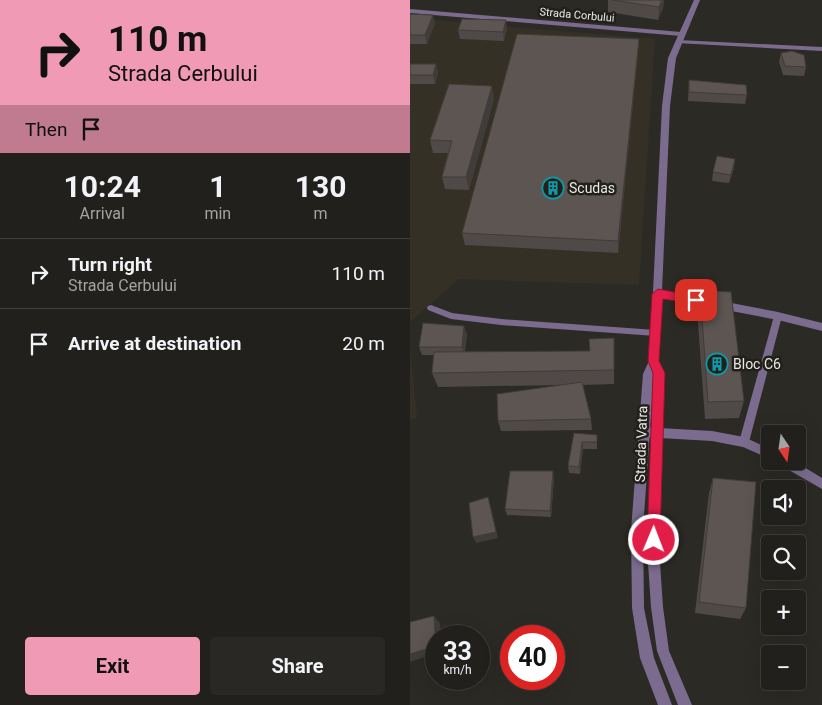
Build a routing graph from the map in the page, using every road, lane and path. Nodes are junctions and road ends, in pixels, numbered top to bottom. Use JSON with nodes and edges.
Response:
{"nodes":[{"id":1,"x":697,"y":0,"type":"edge"},
{"id":2,"x":410,"y":11,"type":"edge"},
{"id":3,"x":680,"y":38,"type":"junction"},
{"id":4,"x":822,"y":49,"type":"edge"},
{"id":5,"x":658,"y":294,"type":"junction"},
{"id":6,"x":431,"y":308,"type":"dead end"},
{"id":7,"x":778,"y":316,"type":"junction"},
{"id":8,"x":822,"y":328,"type":"edge"},
{"id":9,"x":656,"y":333,"type":"junction"},
{"id":10,"x":654,"y":361,"type":"junction"},
{"id":11,"x":642,"y":432,"type":"junction"},
{"id":12,"x":656,"y":432,"type":"junction"},
{"id":13,"x":744,"y":442,"type":"junction"},
{"id":14,"x":761,"y":450,"type":"edge"},
{"id":15,"x":799,"y":470,"type":"edge"},
{"id":16,"x":822,"y":484,"type":"edge"},
{"id":17,"x":637,"y":548,"type":"junction"},
{"id":18,"x":653,"y":548,"type":"junction"},
{"id":19,"x":657,"y":607,"type":"junction"},
{"id":20,"x":638,"y":608,"type":"junction"},
{"id":21,"x":665,"y":705,"type":"edge"},
{"id":22,"x":685,"y":705,"type":"edge"}],
"edges":[{"from":1,"to":3,"type":"street","name":"Strada Vatra"},
{"from":2,"to":3,"type":"street","name":"Strada Corbului"},
{"from":3,"to":4,"type":"street","name":"Strada Corbului"},
{"from":3,"to":5,"type":"street","name":"Strada Vatra"},
{"from":5,"to":7,"type":"street"},
{"from":5,"to":9,"type":"street","name":"Strada Vatra"},
{"from":6,"to":9,"type":"lane"},
{"from":7,"to":8,"type":"street"},
{"from":7,"to":13,"type":"lane"},
{"from":9,"to":10,"type":"street","name":"Strada Vatra"},
{"from":10,"to":11,"type":"street","name":"Strada Vatra"},
{"from":10,"to":12,"type":"street","name":"Strada Vatra"},
{"from":11,"to":12,"type":"street"},
{"from":11,"to":17,"type":"street","name":"Strada Vatra"},
{"from":12,"to":13,"type":"street"},
{"from":12,"to":18,"type":"street","name":"Strada Vatra"},
{"from":13,"to":14,"type":"street"},
{"from":15,"to":16,"type":"street"},
{"from":17,"to":18,"type":"street"},
{"from":17,"to":20,"type":"street","name":"Strada Vatra"},
{"from":18,"to":19,"type":"street","name":"Strada Vatra"},
{"from":19,"to":20,"type":"street"},
{"from":19,"to":22,"type":"street","name":"Strada Vatra"},
{"from":20,"to":21,"type":"street","name":"Strada Vatra"}]}
